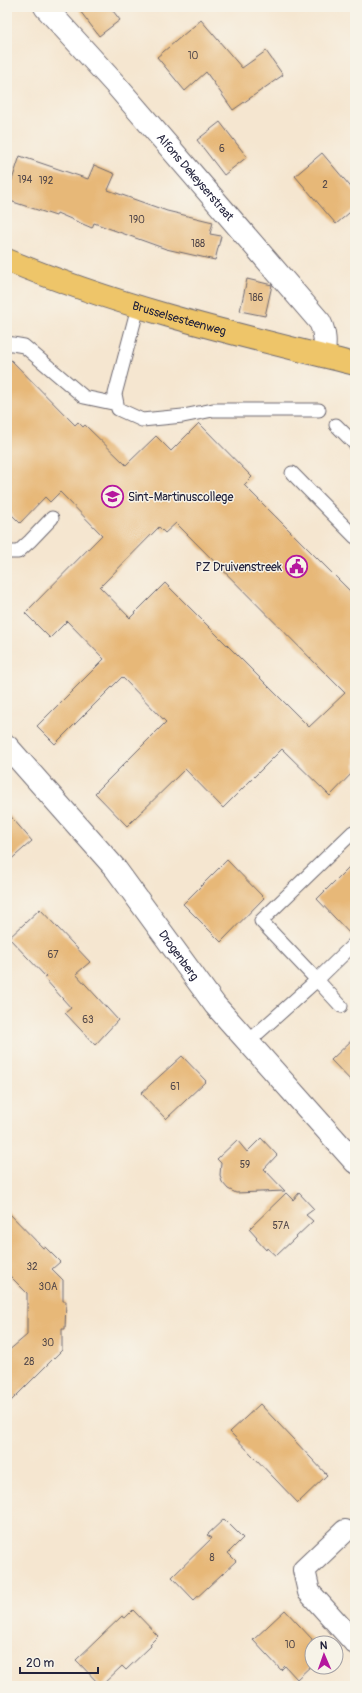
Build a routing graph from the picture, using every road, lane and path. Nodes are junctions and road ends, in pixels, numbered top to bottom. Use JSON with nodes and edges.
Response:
{"nodes":[{"id":1,"x":45,"y":7,"type":"edge"},
{"id":2,"x":7,"y":260,"type":"edge"},
{"id":3,"x":138,"y":307,"type":"junction"},
{"id":4,"x":7,"y":343,"type":"edge"},
{"id":5,"x":324,"y":356,"type":"junction"},
{"id":6,"x":355,"y":364,"type":"edge"},
{"id":7,"x":117,"y":404,"type":"junction"},
{"id":8,"x":319,"y":410,"type":"dead end"},
{"id":9,"x":336,"y":425,"type":"dead end"},
{"id":10,"x":355,"y":444,"type":"edge"},
{"id":11,"x":292,"y":474,"type":"dead end"},
{"id":12,"x":52,"y":518,"type":"dead end"},
{"id":13,"x":355,"y":537,"type":"edge"},
{"id":14,"x":7,"y":552,"type":"edge"},
{"id":15,"x":7,"y":746,"type":"edge"},
{"id":16,"x":353,"y":832,"type":"dead end"},
{"id":17,"x":355,"y":943,"type":"edge"},
{"id":18,"x":317,"y":980,"type":"junction"},
{"id":19,"x":341,"y":1006,"type":"dead end"},
{"id":20,"x":248,"y":1042,"type":"junction"},
{"id":21,"x":355,"y":1162,"type":"edge"},
{"id":22,"x":345,"y":1532,"type":"dead end"},
{"id":23,"x":355,"y":1643,"type":"edge"}],
"edges":[{"from":1,"to":5,"type":"street","name":"Alfons Dekeyserstraat"},
{"from":2,"to":3,"type":"main road","name":"Brusselsesteenweg"},
{"from":3,"to":5,"type":"main road","name":"Brusselsesteenweg"},
{"from":3,"to":7,"type":"lane"},
{"from":4,"to":7,"type":"lane"},
{"from":5,"to":6,"type":"main road","name":"Brusselsesteenweg"},
{"from":7,"to":8,"type":"lane"},
{"from":9,"to":10,"type":"lane"},
{"from":11,"to":13,"type":"lane"},
{"from":12,"to":14,"type":"lane"},
{"from":15,"to":20,"type":"street","name":"Drogenberg"},
{"from":16,"to":18,"type":"lane"},
{"from":17,"to":18,"type":"lane"},
{"from":18,"to":19,"type":"lane"},
{"from":18,"to":20,"type":"lane"},
{"from":20,"to":21,"type":"street","name":"Drogenberg"},
{"from":22,"to":23,"type":"street"}]}
